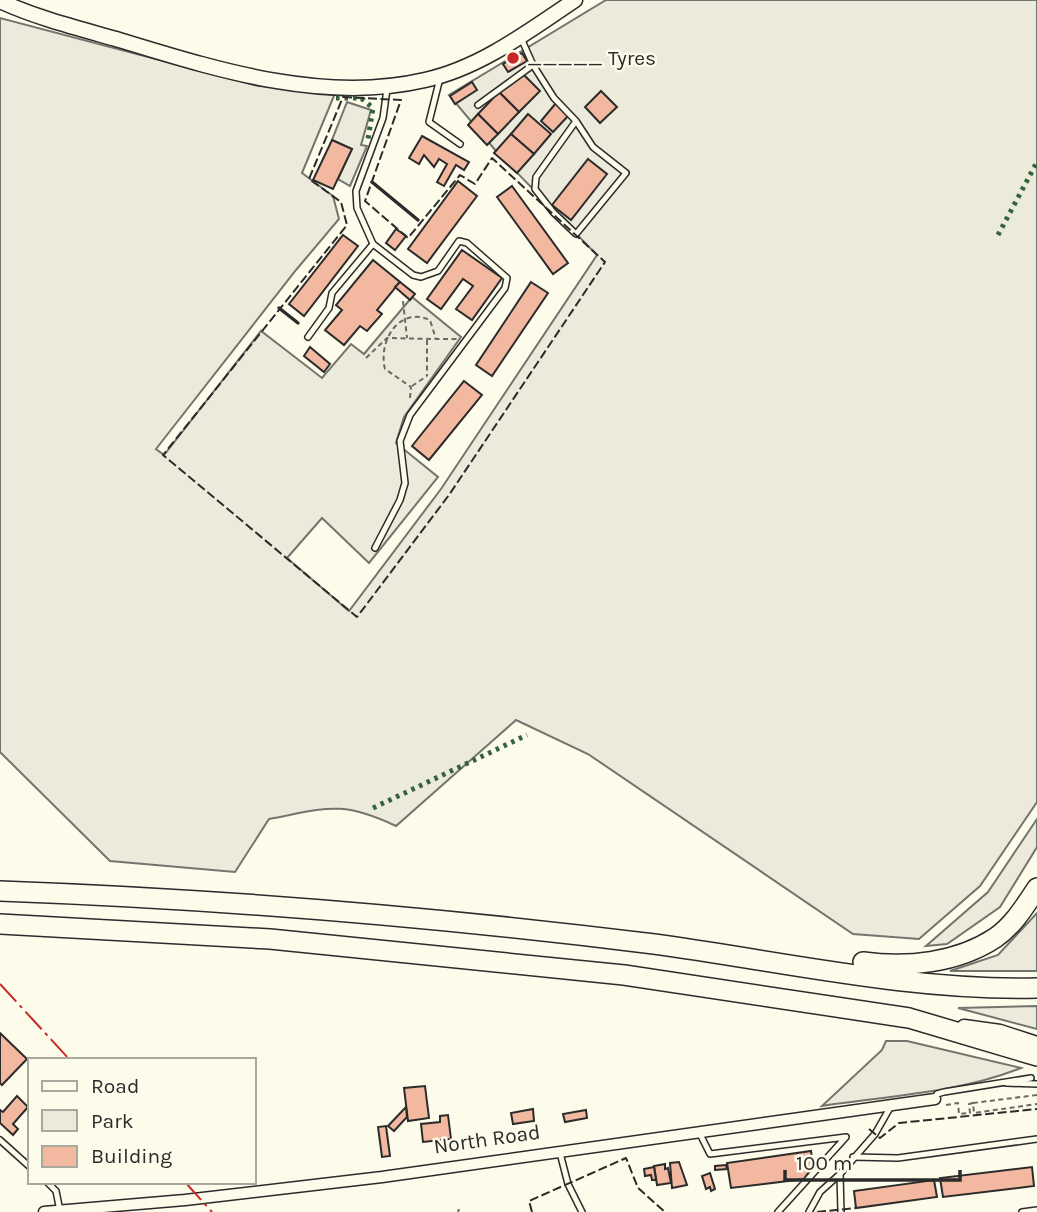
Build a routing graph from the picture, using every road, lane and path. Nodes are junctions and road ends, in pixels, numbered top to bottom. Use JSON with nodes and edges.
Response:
{"nodes":[{"id":1,"x":575,"y":0,"type":"edge"},
{"id":2,"x":0,"y":1,"type":"edge"},
{"id":3,"x":521,"y":37,"type":"junction"},
{"id":4,"x":533,"y":65,"type":"junction"},
{"id":5,"x":440,"y":75,"type":"junction"},
{"id":6,"x":388,"y":86,"type":"junction"},
{"id":7,"x":478,"y":105,"type":"dead end"},
{"id":8,"x":576,"y":121,"type":"junction"},
{"id":9,"x":460,"y":144,"type":"dead end"},
{"id":10,"x":373,"y":244,"type":"junction"},
{"id":11,"x":403,"y":301,"type":"dead end"},
{"id":12,"x":405,"y":318,"type":"junction"},
{"id":13,"x":308,"y":337,"type":"dead end"},
{"id":14,"x":387,"y":338,"type":"junction"},
{"id":15,"x":407,"y":339,"type":"junction"},
{"id":16,"x":427,"y":339,"type":"junction"},
{"id":17,"x":436,"y":339,"type":"junction"},
{"id":18,"x":464,"y":343,"type":"junction"},
{"id":19,"x":366,"y":358,"type":"dead end"},
{"id":20,"x":427,"y":376,"type":"junction"},
{"id":21,"x":411,"y":387,"type":"junction"},
{"id":22,"x":428,"y":391,"type":"junction"},
{"id":23,"x":415,"y":408,"type":"junction"},
{"id":24,"x":375,"y":548,"type":"dead end"},
{"id":25,"x":1037,"y":888,"type":"edge"},
{"id":26,"x":0,"y":891,"type":"edge"},
{"id":27,"x":0,"y":924,"type":"edge"},
{"id":28,"x":654,"y":944,"type":"junction"},
{"id":29,"x":1037,"y":988,"type":"edge"},
{"id":30,"x":909,"y":1018,"type":"junction"},
{"id":31,"x":1037,"y":1044,"type":"edge"},
{"id":32,"x":1037,"y":1056,"type":"edge"},
{"id":33,"x":1031,"y":1078,"type":"dead end"},
{"id":34,"x":1004,"y":1082,"type":"junction"},
{"id":35,"x":1037,"y":1084,"type":"edge"},
{"id":36,"x":1037,"y":1095,"type":"edge"},
{"id":37,"x":937,"y":1102,"type":"junction"},
{"id":38,"x":973,"y":1103,"type":"junction"},
{"id":39,"x":1037,"y":1104,"type":"edge"},
{"id":40,"x":891,"y":1107,"type":"junction"},
{"id":41,"x":699,"y":1132,"type":"junction"},
{"id":42,"x":1037,"y":1139,"type":"edge"},
{"id":43,"x":0,"y":1140,"type":"edge"},
{"id":44,"x":559,"y":1152,"type":"junction"},
{"id":45,"x":853,"y":1157,"type":"junction"},
{"id":46,"x":28,"y":1165,"type":"edge"},
{"id":47,"x":840,"y":1174,"type":"junction"},
{"id":48,"x":49,"y":1184,"type":"edge"},
{"id":49,"x":186,"y":1200,"type":"junction"},
{"id":50,"x":1037,"y":1210,"type":"edge"},
{"id":51,"x":60,"y":1211,"type":"edge"},
{"id":52,"x":44,"y":1212,"type":"edge"},
{"id":53,"x":187,"y":1212,"type":"edge"},
{"id":54,"x":582,"y":1212,"type":"edge"},
{"id":55,"x":778,"y":1212,"type":"edge"},
{"id":56,"x":809,"y":1212,"type":"edge"},
{"id":57,"x":841,"y":1212,"type":"edge"},
{"id":58,"x":1021,"y":1212,"type":"edge"}],
"edges":[{"from":1,"to":3,"type":"main road"},
{"from":2,"to":6,"type":"main road"},
{"from":3,"to":4,"type":"lane"},
{"from":3,"to":5,"type":"main road"},
{"from":4,"to":7,"type":"lane"},
{"from":4,"to":8,"type":"lane"},
{"from":5,"to":6,"type":"main road"},
{"from":5,"to":9,"type":"lane"},
{"from":6,"to":10,"type":"lane"},
{"from":8,"to":8,"type":"lane"},
{"from":10,"to":13,"type":"lane"},
{"from":10,"to":18,"type":"lane"},
{"from":11,"to":12,"type":"path"},
{"from":12,"to":14,"type":"path"},
{"from":12,"to":15,"type":"path"},
{"from":12,"to":17,"type":"path"},
{"from":14,"to":15,"type":"path"},
{"from":14,"to":19,"type":"path"},
{"from":14,"to":21,"type":"path"},
{"from":15,"to":16,"type":"path"},
{"from":16,"to":17,"type":"path"},
{"from":16,"to":20,"type":"path"},
{"from":17,"to":18,"type":"path"},
{"from":18,"to":22,"type":"lane"},
{"from":20,"to":21,"type":"path"},
{"from":20,"to":22,"type":"path"},
{"from":21,"to":23,"type":"path"},
{"from":22,"to":23,"type":"lane"},
{"from":23,"to":24,"type":"lane"},
{"from":25,"to":28,"type":"highway"},
{"from":26,"to":28,"type":"highway"},
{"from":27,"to":30,"type":"highway"},
{"from":28,"to":29,"type":"highway"},
{"from":30,"to":31,"type":"main road"},
{"from":30,"to":32,"type":"highway"},
{"from":33,"to":34,"type":"lane"},
{"from":34,"to":35,"type":"lane"},
{"from":34,"to":37,"type":"lane"},
{"from":36,"to":38,"type":"path"},
{"from":37,"to":38,"type":"path"},
{"from":37,"to":40,"type":"street","name":"North Road"},
{"from":38,"to":39,"type":"path"},
{"from":40,"to":41,"type":"street","name":"North Road"},
{"from":40,"to":45,"type":"lane"},
{"from":41,"to":44,"type":"street","name":"North Road"},
{"from":41,"to":55,"type":"lane"},
{"from":42,"to":45,"type":"lane"},
{"from":43,"to":46,"type":"lane"},
{"from":44,"to":49,"type":"street","name":"North Road"},
{"from":44,"to":54,"type":"lane"},
{"from":45,"to":47,"type":"lane"},
{"from":47,"to":56,"type":"lane"},
{"from":47,"to":57,"type":"lane"},
{"from":48,"to":51,"type":"lane"},
{"from":49,"to":51,"type":"street","name":"North Road"},
{"from":49,"to":53,"type":"lane"},
{"from":50,"to":58,"type":"lane"},
{"from":51,"to":52,"type":"street","name":"North Road"}]}
